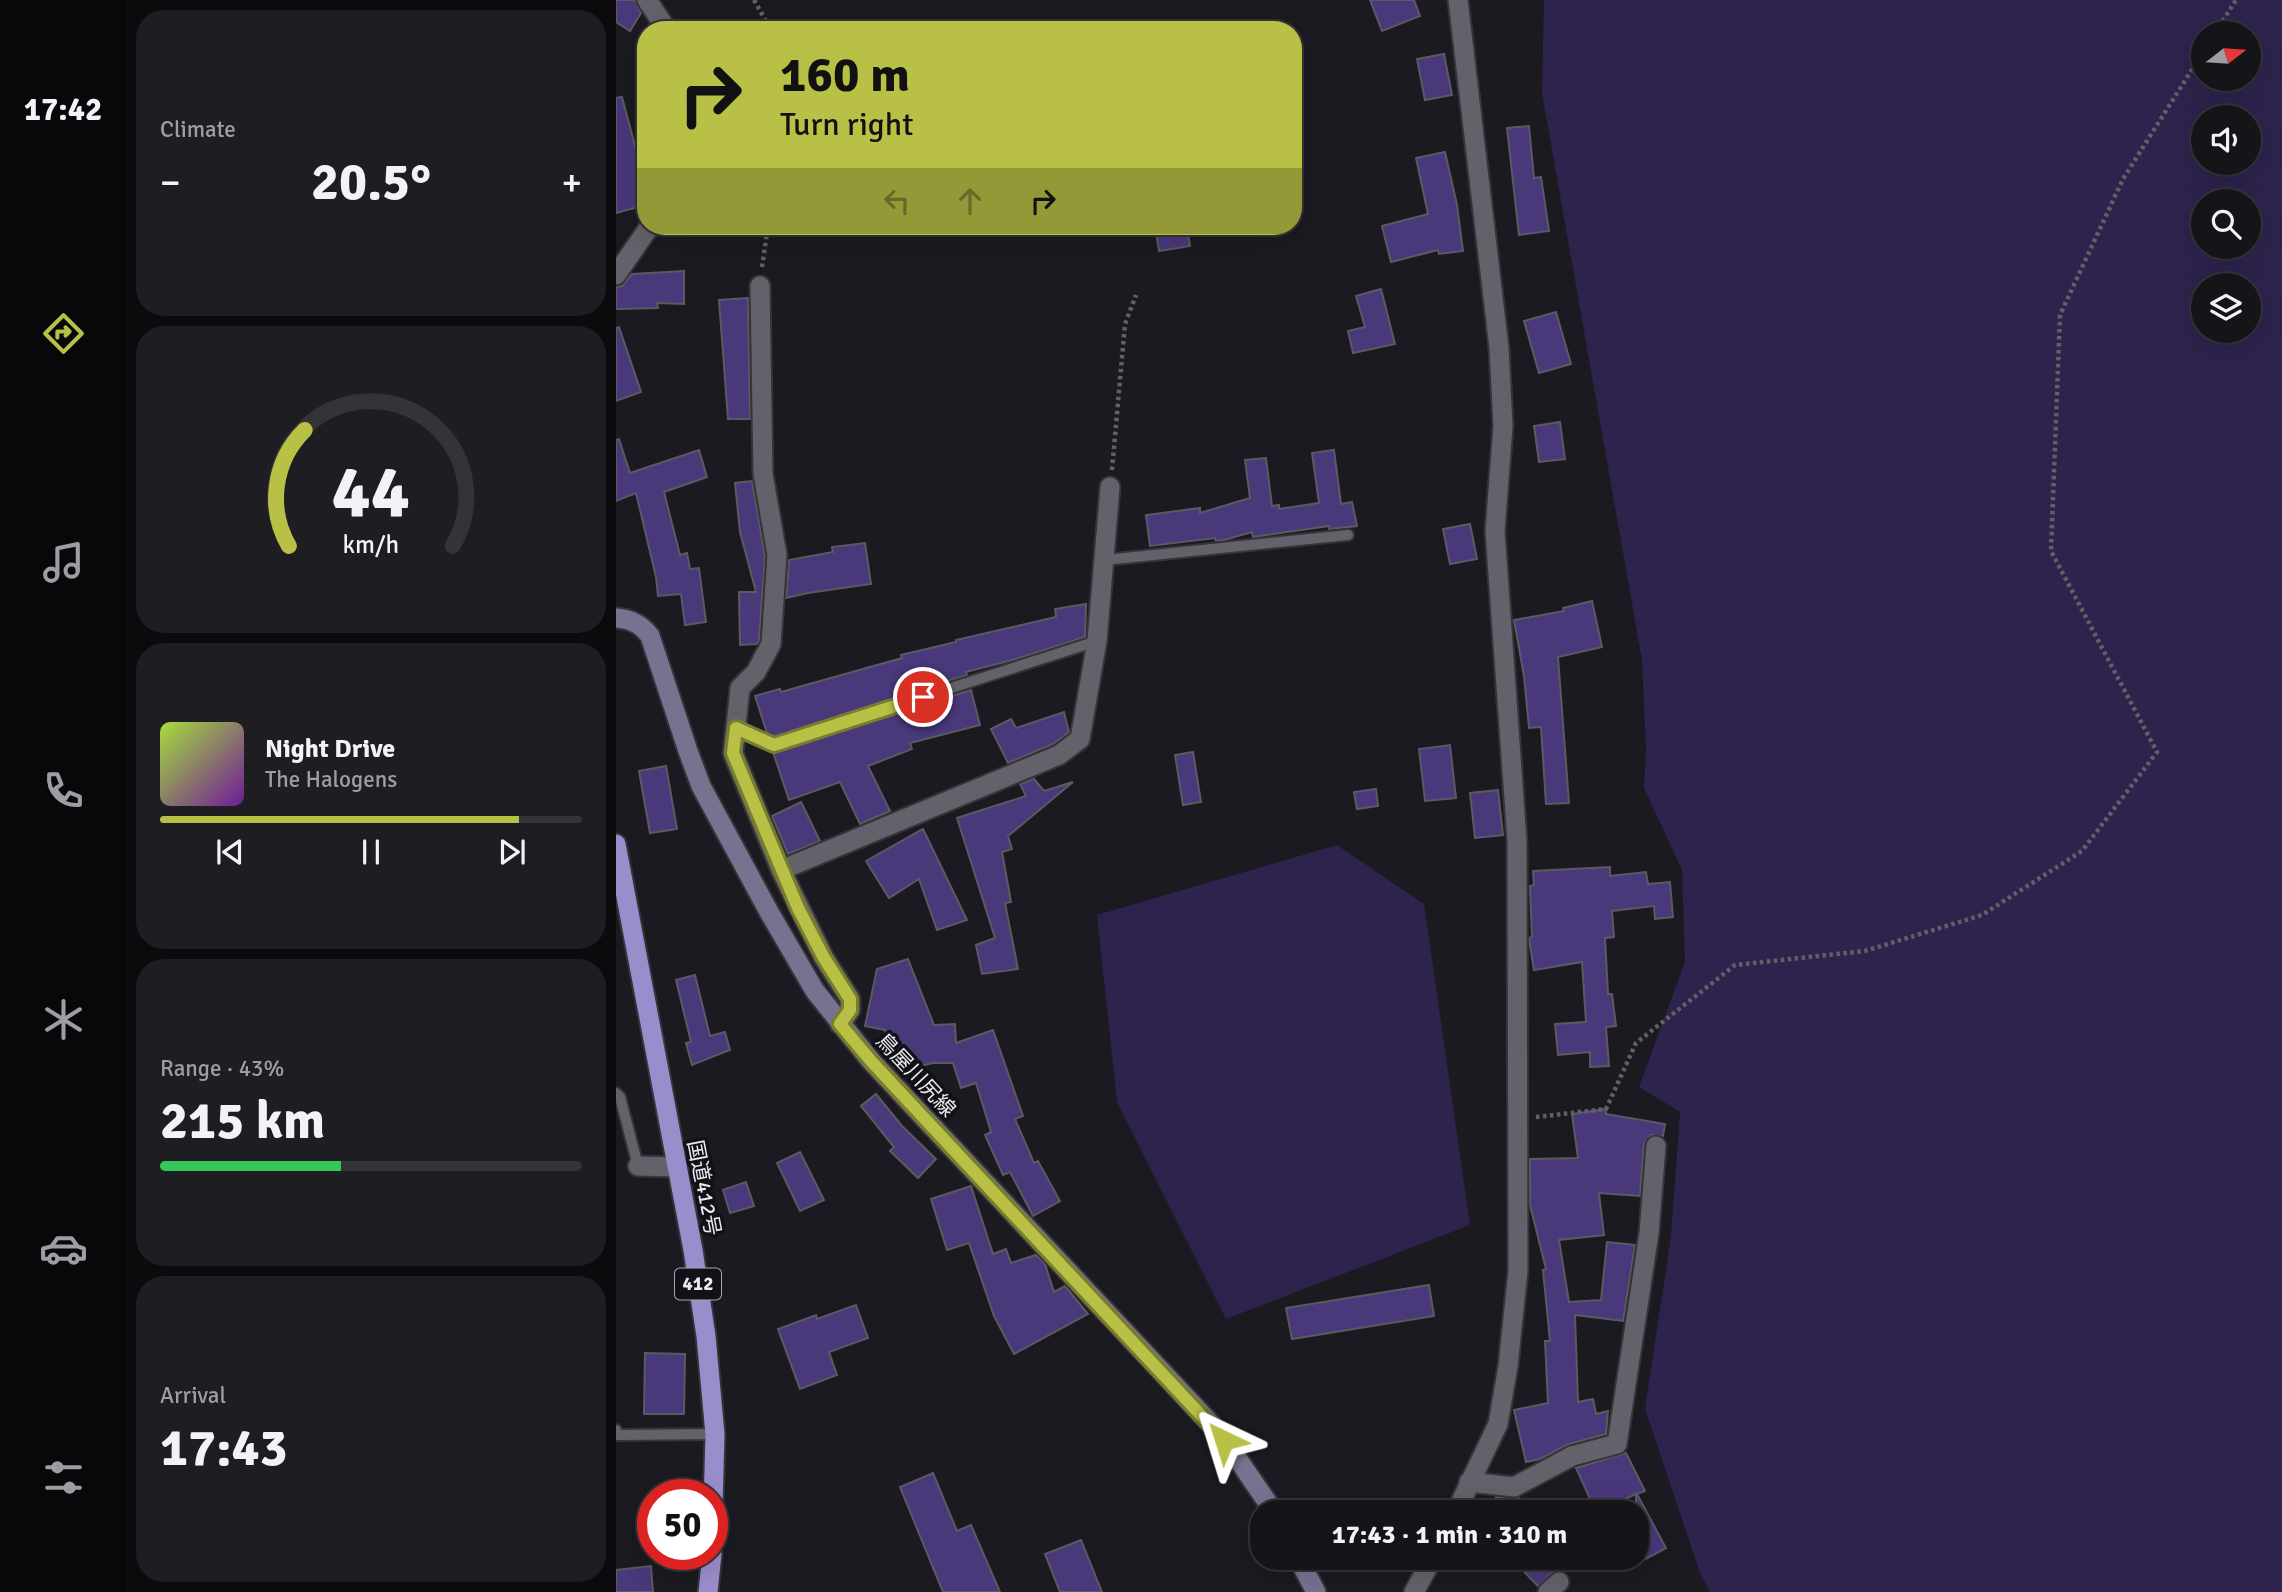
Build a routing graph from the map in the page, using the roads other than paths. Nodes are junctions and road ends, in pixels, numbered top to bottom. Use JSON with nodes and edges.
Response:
{"nodes":[{"id":1,"x":647,"y":0,"type":"edge"},
{"id":2,"x":1458,"y":0,"type":"edge"},
{"id":3,"x":661,"y":21,"type":"edge"},
{"id":4,"x":644,"y":235,"type":"edge"},
{"id":5,"x":616,"y":275,"type":"edge"},
{"id":6,"x":760,"y":286,"type":"road end"},
{"id":7,"x":1110,"y":487,"type":"road end"},
{"id":8,"x":1348,"y":535,"type":"dead end"},
{"id":9,"x":1105,"y":559,"type":"junction"},
{"id":10,"x":616,"y":618,"type":"edge"},
{"id":11,"x":1097,"y":641,"type":"junction"},
{"id":12,"x":736,"y":728,"type":"junction"},
{"id":13,"x":616,"y":844,"type":"edge"},
{"id":14,"x":781,"y":870,"type":"junction"},
{"id":15,"x":840,"y":1024,"type":"junction"},
{"id":16,"x":616,"y":1094,"type":"edge"},
{"id":17,"x":1656,"y":1146,"type":"dead end"},
{"id":18,"x":638,"y":1166,"type":"joint"},
{"id":19,"x":677,"y":1167,"type":"junction"},
{"id":20,"x":616,"y":1430,"type":"edge"},
{"id":21,"x":715,"y":1434,"type":"junction"},
{"id":22,"x":714,"y":1479,"type":"edge"},
{"id":23,"x":1469,"y":1482,"type":"junction"},
{"id":24,"x":1266,"y":1500,"type":"edge"},
{"id":25,"x":1461,"y":1500,"type":"edge"},
{"id":26,"x":710,"y":1570,"type":"edge"},
{"id":27,"x":1304,"y":1570,"type":"edge"},
{"id":28,"x":1426,"y":1570,"type":"edge"},
{"id":29,"x":708,"y":1592,"type":"edge"},
{"id":30,"x":1316,"y":1592,"type":"edge"},
{"id":31,"x":1414,"y":1592,"type":"edge"}],
"edges":[{"from":1,"to":3,"type":"street"},
{"from":2,"to":23,"type":"street"},
{"from":4,"to":5,"type":"street"},
{"from":6,"to":12,"type":"street"},
{"from":7,"to":9,"type":"street"},
{"from":8,"to":9,"type":"lane"},
{"from":9,"to":11,"type":"street"},
{"from":10,"to":15,"type":"main road","name":"鳥屋川尻線"},
{"from":11,"to":12,"type":"lane"},
{"from":11,"to":14,"type":"street"},
{"from":12,"to":14,"type":"street"},
{"from":13,"to":19,"type":"highway","name":"国道412号","number":"412"},
{"from":14,"to":15,"type":"street"},
{"from":15,"to":24,"type":"main road","name":"鳥屋川尻線"},
{"from":16,"to":18,"type":"lane"},
{"from":17,"to":23,"type":"street"},
{"from":18,"to":19,"type":"street"},
{"from":19,"to":21,"type":"highway","name":"国道412号","number":"412"},
{"from":20,"to":21,"type":"lane"},
{"from":21,"to":22,"type":"highway","name":"国道412号","number":"412"},
{"from":23,"to":25,"type":"street"},
{"from":26,"to":29,"type":"highway"},
{"from":27,"to":30,"type":"main road"},
{"from":28,"to":31,"type":"street"}]}
